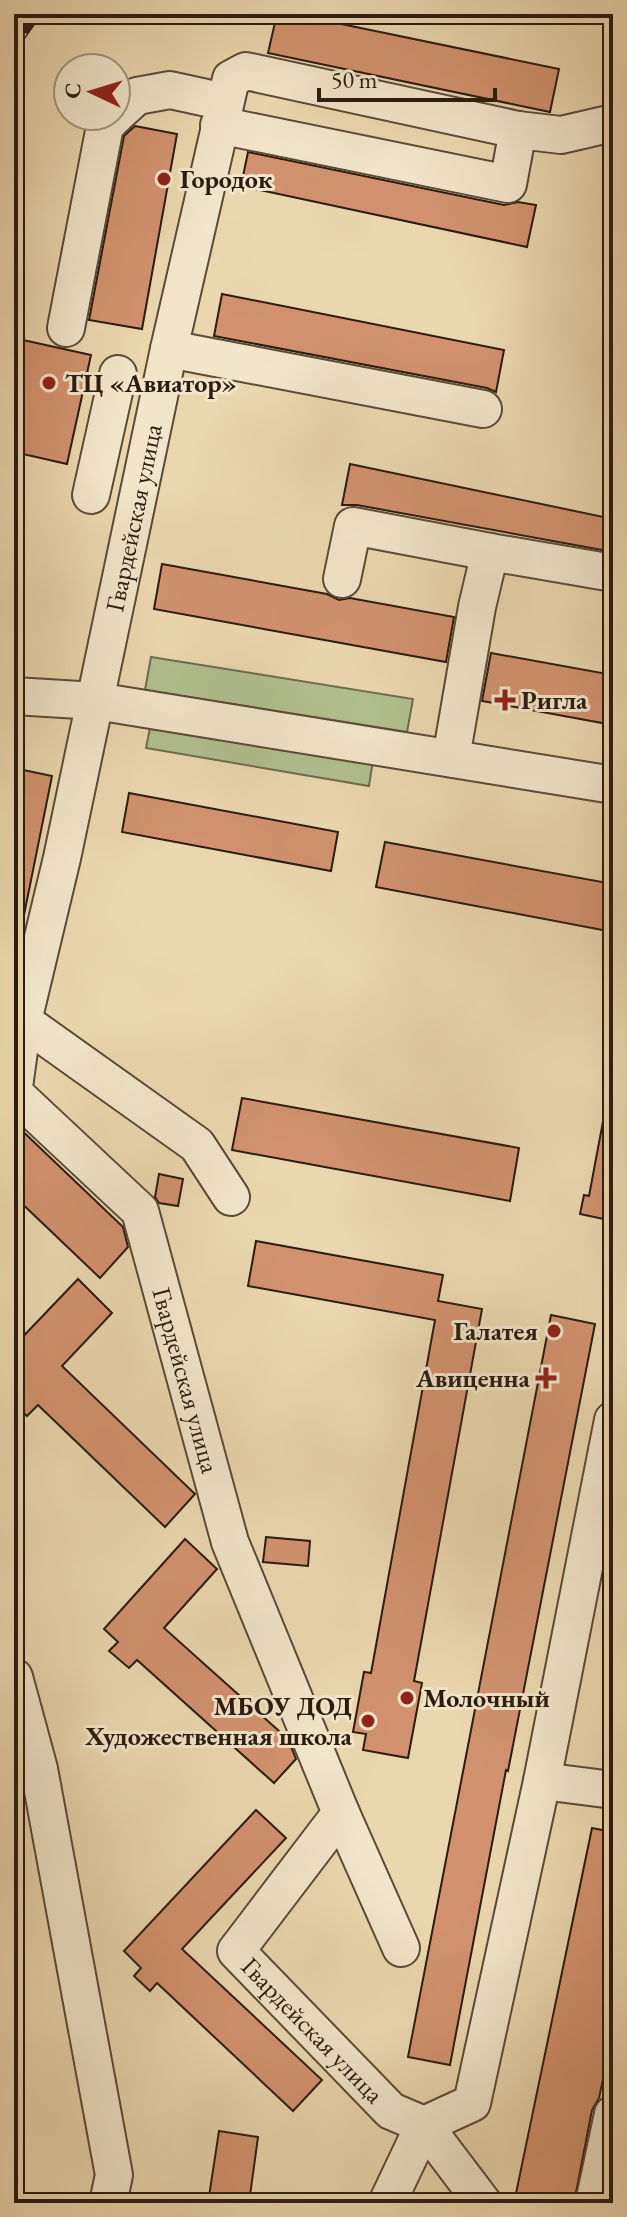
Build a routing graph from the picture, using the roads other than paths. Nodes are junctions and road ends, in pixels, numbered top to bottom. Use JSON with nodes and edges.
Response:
{"nodes":[{"id":1,"x":132,"y":101,"type":"edge"},
{"id":2,"x":222,"y":114,"type":"junction"},
{"id":3,"x":613,"y":123,"type":"edge"},
{"id":4,"x":518,"y":130,"type":"junction"},
{"id":5,"x":104,"y":132,"type":"edge"},
{"id":6,"x":66,"y":328,"type":"dead end"},
{"id":7,"x":169,"y":349,"type":"junction"},
{"id":8,"x":118,"y":374,"type":"dead end"},
{"id":9,"x":483,"y":409,"type":"dead end"},
{"id":10,"x":91,"y":495,"type":"dead end"},
{"id":11,"x":490,"y":552,"type":"junction"},
{"id":12,"x":613,"y":573,"type":"edge"},
{"id":13,"x":342,"y":579,"type":"dead end"},
{"id":14,"x":14,"y":696,"type":"edge"},
{"id":15,"x":96,"y":701,"type":"junction"},
{"id":16,"x":451,"y":758,"type":"junction"},
{"id":17,"x":613,"y":785,"type":"edge"},
{"id":18,"x":23,"y":1021,"type":"junction"},
{"id":19,"x":14,"y":1087,"type":"edge"},
{"id":20,"x":14,"y":1093,"type":"edge"},
{"id":21,"x":231,"y":1197,"type":"dead end"},
{"id":22,"x":613,"y":1420,"type":"edge"},
{"id":23,"x":14,"y":1677,"type":"edge"},
{"id":24,"x":542,"y":1781,"type":"junction"},
{"id":25,"x":613,"y":1790,"type":"edge"},
{"id":26,"x":341,"y":1813,"type":"junction"},
{"id":27,"x":401,"y":1948,"type":"dead end"},
{"id":28,"x":613,"y":2114,"type":"edge"},
{"id":29,"x":424,"y":2125,"type":"junction"},
{"id":30,"x":111,"y":2189,"type":"edge"},
{"id":31,"x":387,"y":2203,"type":"edge"},
{"id":32,"x":483,"y":2203,"type":"edge"},
{"id":33,"x":594,"y":2203,"type":"edge"}],
"edges":[{"from":1,"to":2,"type":"street"},
{"from":2,"to":4,"type":"street","name":"Гвардейская улица"},
{"from":2,"to":4,"type":"street"},
{"from":2,"to":7,"type":"street","name":"Гвардейская улица"},
{"from":3,"to":4,"type":"street","name":"Гвардейская улица"},
{"from":5,"to":6,"type":"street"},
{"from":7,"to":9,"type":"street"},
{"from":7,"to":15,"type":"street","name":"Гвардейская улица"},
{"from":8,"to":10,"type":"street"},
{"from":11,"to":12,"type":"street"},
{"from":11,"to":13,"type":"street"},
{"from":11,"to":16,"type":"street"},
{"from":14,"to":15,"type":"street"},
{"from":15,"to":16,"type":"street"},
{"from":15,"to":18,"type":"street","name":"Гвардейская улица"},
{"from":16,"to":17,"type":"street"},
{"from":18,"to":19,"type":"street","name":"Гвардейская улица"},
{"from":18,"to":21,"type":"street"},
{"from":20,"to":26,"type":"street","name":"Гвардейская улица"},
{"from":22,"to":24,"type":"street"},
{"from":23,"to":30,"type":"street"},
{"from":24,"to":25,"type":"street"},
{"from":24,"to":29,"type":"street"},
{"from":26,"to":27,"type":"street"},
{"from":26,"to":29,"type":"street","name":"Гвардейская улица"},
{"from":28,"to":33,"type":"street"},
{"from":29,"to":31,"type":"street"},
{"from":29,"to":32,"type":"street"}]}
